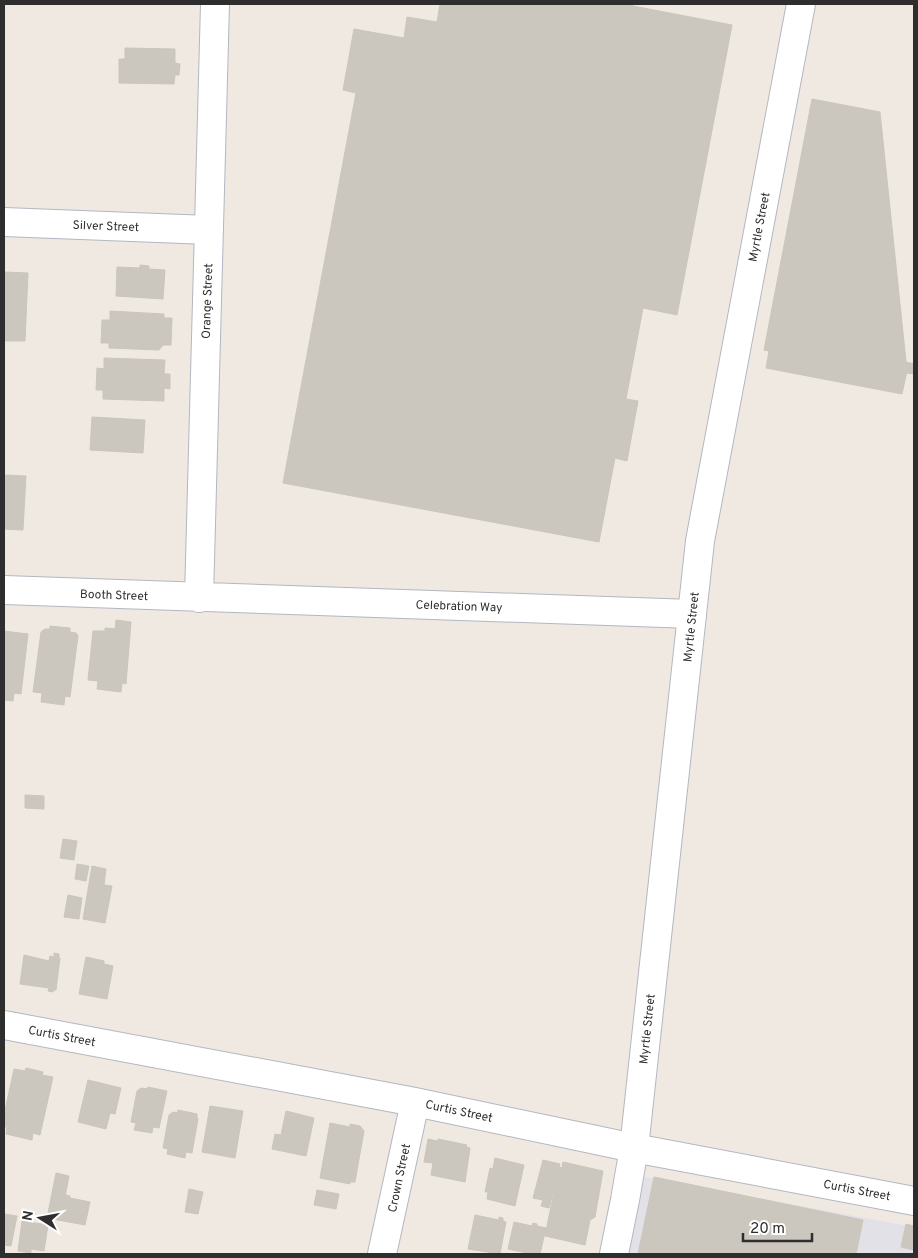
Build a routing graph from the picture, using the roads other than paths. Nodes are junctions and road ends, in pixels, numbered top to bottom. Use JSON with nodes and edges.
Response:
{"nodes":[{"id":1,"x":215,"y":4,"type":"edge"},
{"id":2,"x":801,"y":4,"type":"edge"},
{"id":3,"x":4,"y":222,"type":"edge"},
{"id":4,"x":209,"y":230,"type":"junction"},
{"id":5,"x":4,"y":590,"type":"edge"},
{"id":6,"x":212,"y":598,"type":"junction"},
{"id":7,"x":692,"y":614,"type":"junction"},
{"id":8,"x":4,"y":1025,"type":"edge"},
{"id":9,"x":416,"y":1102,"type":"junction"},
{"id":10,"x":634,"y":1148,"type":"junction"},
{"id":11,"x":914,"y":1202,"type":"edge"},
{"id":12,"x":382,"y":1254,"type":"edge"},
{"id":13,"x":614,"y":1254,"type":"edge"}],
"edges":[{"from":1,"to":4,"type":"street","name":"Orange Street"},
{"from":2,"to":7,"type":"street","name":"Myrtle Street"},
{"from":3,"to":4,"type":"street","name":"Silver Street"},
{"from":4,"to":6,"type":"street","name":"Orange Street"},
{"from":5,"to":6,"type":"street","name":"Booth Street"},
{"from":6,"to":7,"type":"street","name":"Celebration Way"},
{"from":7,"to":10,"type":"street","name":"Myrtle Street"},
{"from":8,"to":9,"type":"street","name":"Curtis Street"},
{"from":9,"to":10,"type":"street","name":"Curtis Street"},
{"from":9,"to":12,"type":"street","name":"Crown Street"},
{"from":10,"to":11,"type":"street","name":"Curtis Street"},
{"from":10,"to":13,"type":"street","name":"Myrtle Street"}]}
